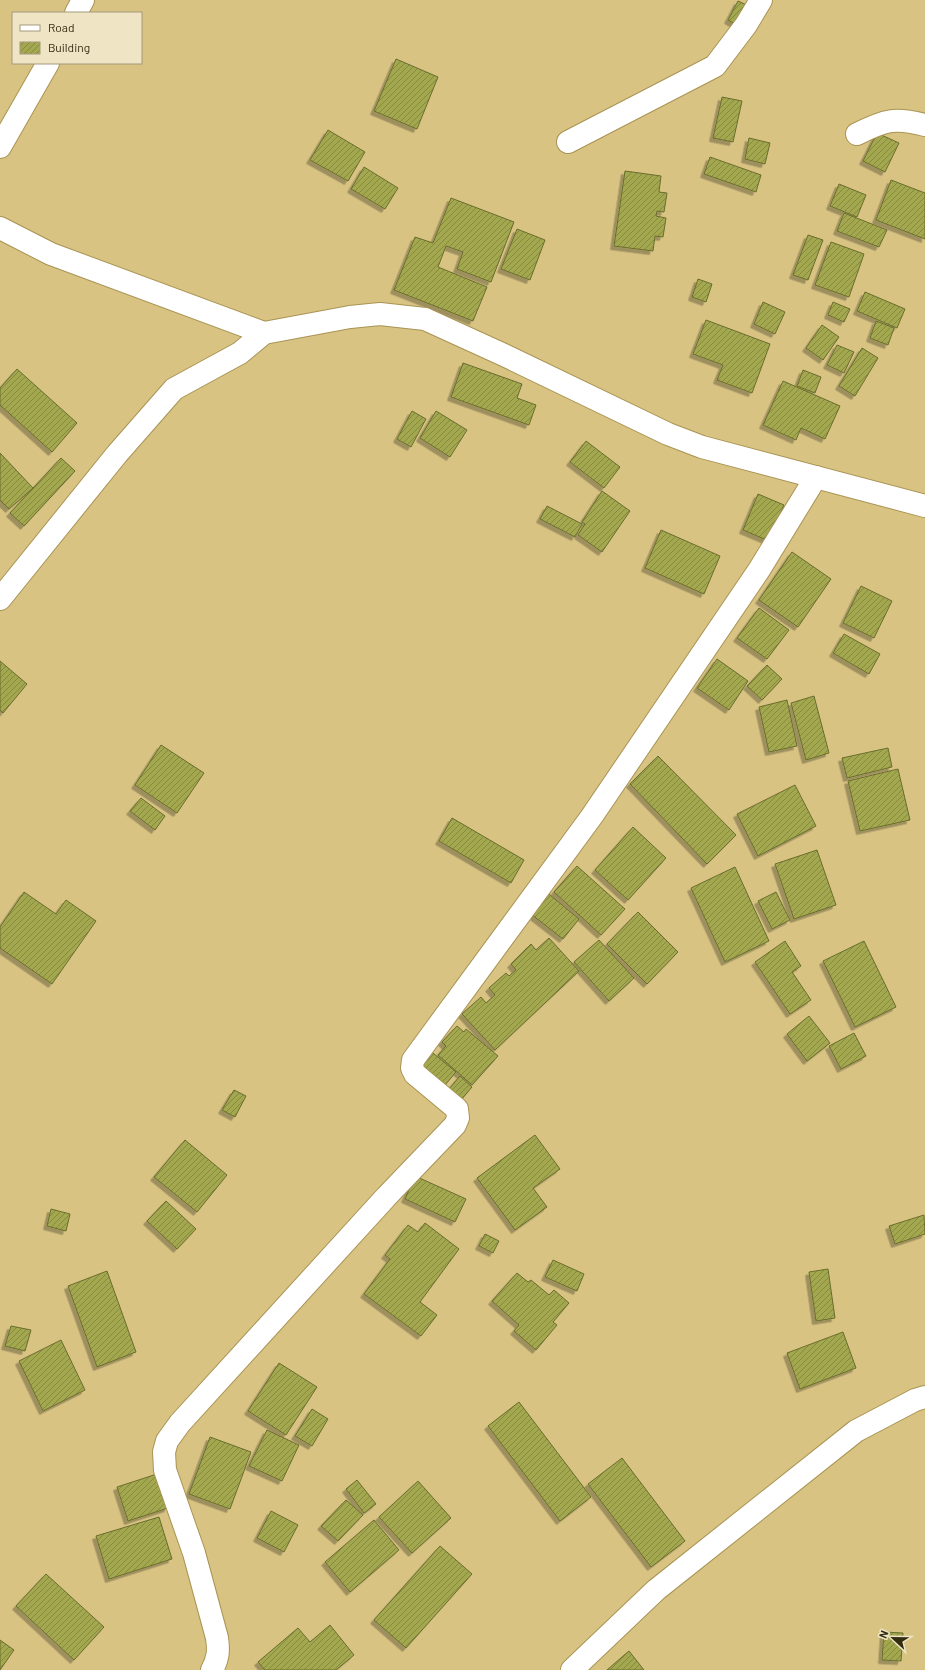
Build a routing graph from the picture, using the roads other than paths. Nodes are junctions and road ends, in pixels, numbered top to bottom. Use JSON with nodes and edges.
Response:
{"nodes":[{"id":1,"x":83,"y":0,"type":"edge"},
{"id":2,"x":761,"y":0,"type":"edge"},
{"id":3,"x":77,"y":12,"type":"edge"},
{"id":4,"x":47,"y":64,"type":"edge"},
{"id":5,"x":925,"y":125,"type":"edge"},
{"id":6,"x":857,"y":134,"type":"dead end"},
{"id":7,"x":568,"y":142,"type":"dead end"},
{"id":8,"x":0,"y":147,"type":"edge"},
{"id":9,"x":0,"y":228,"type":"edge"},
{"id":10,"x":264,"y":333,"type":"junction"},
{"id":11,"x":816,"y":477,"type":"junction"},
{"id":12,"x":925,"y":506,"type":"edge"},
{"id":13,"x":0,"y":599,"type":"edge"},
{"id":14,"x":925,"y":1397,"type":"edge"},
{"id":15,"x":212,"y":1670,"type":"edge"},
{"id":16,"x":572,"y":1670,"type":"edge"}],
"edges":[{"from":1,"to":3,"type":"street"},
{"from":2,"to":7,"type":"street"},
{"from":4,"to":8,"type":"street"},
{"from":5,"to":6,"type":"street"},
{"from":9,"to":10,"type":"street"},
{"from":10,"to":11,"type":"street"},
{"from":10,"to":13,"type":"street"},
{"from":11,"to":12,"type":"street"},
{"from":11,"to":15,"type":"street"},
{"from":14,"to":16,"type":"street"}]}
